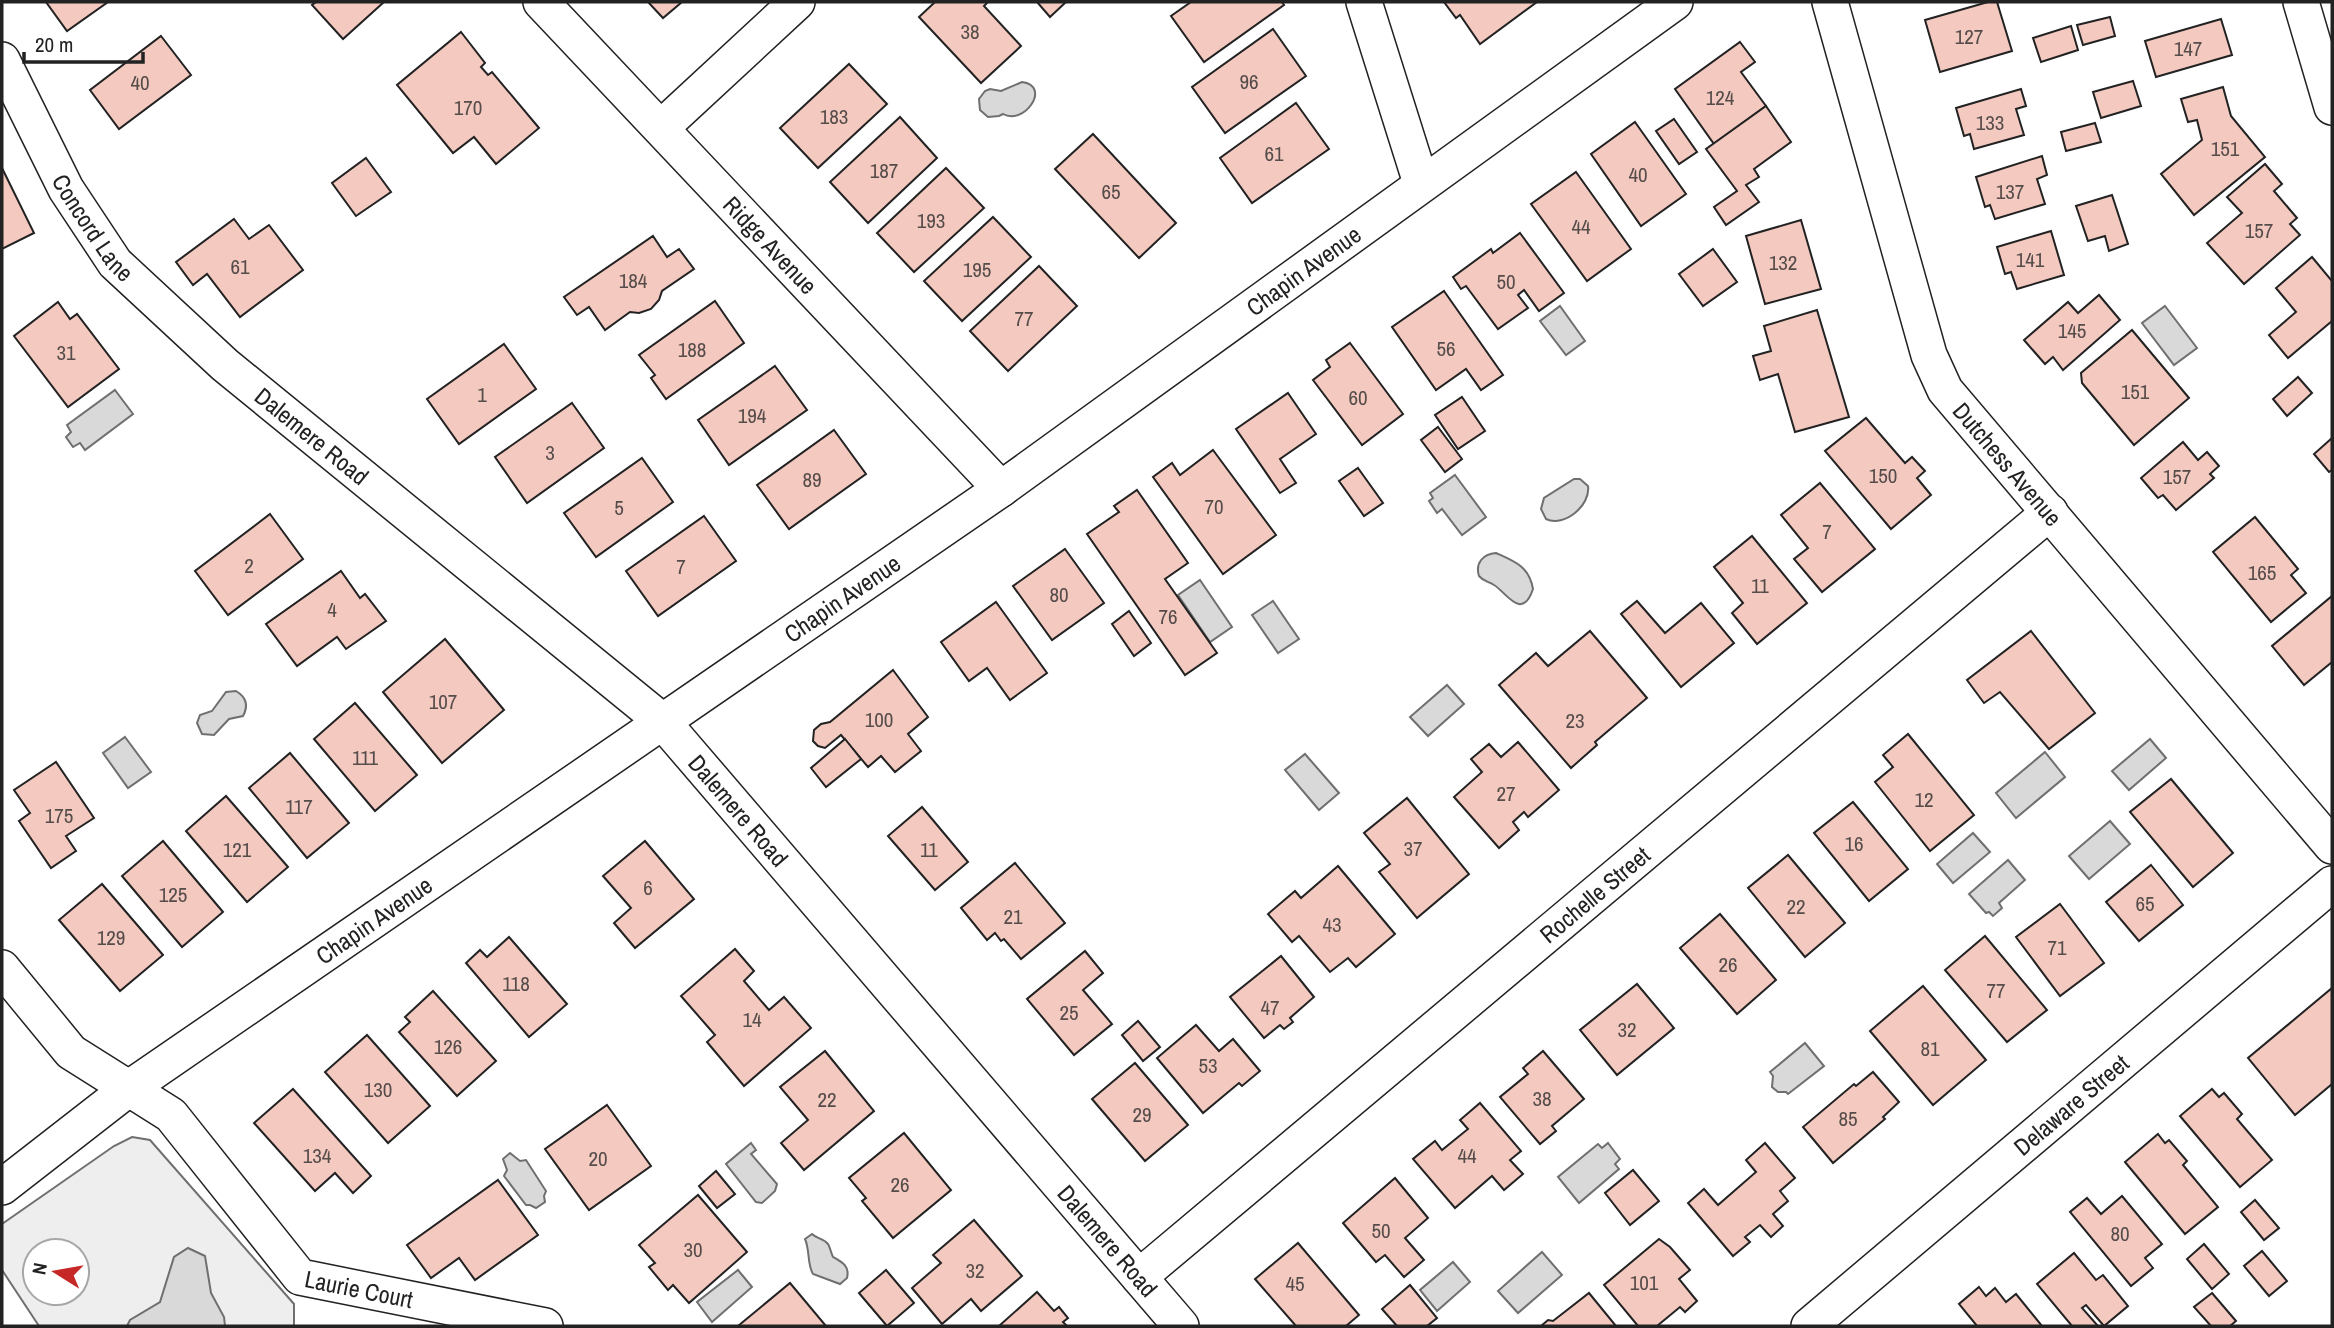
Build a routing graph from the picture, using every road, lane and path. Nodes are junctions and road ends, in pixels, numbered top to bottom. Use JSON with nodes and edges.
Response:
{"nodes":[{"id":1,"x":541,"y":2,"type":"edge"},
{"id":2,"x":797,"y":2,"type":"edge"},
{"id":3,"x":1364,"y":2,"type":"edge"},
{"id":4,"x":1675,"y":2,"type":"edge"},
{"id":5,"x":1830,"y":2,"type":"edge"},
{"id":6,"x":2301,"y":2,"type":"edge"},
{"id":7,"x":2,"y":60,"type":"edge"},
{"id":8,"x":2332,"y":107,"type":"edge"},
{"id":9,"x":662,"y":128,"type":"junction"},
{"id":10,"x":1421,"y":183,"type":"junction"},
{"id":11,"x":225,"y":365,"type":"joint"},
{"id":12,"x":1001,"y":489,"type":"junction"},
{"id":13,"x":2050,"y":512,"type":"junction"},
{"id":14,"x":662,"y":721,"type":"junction"},
{"id":15,"x":2332,"y":846,"type":"edge"},
{"id":16,"x":2332,"y":884,"type":"edge"},
{"id":17,"x":2,"y":968,"type":"edge"},
{"id":18,"x":128,"y":1089,"type":"junction"},
{"id":19,"x":2,"y":1187,"type":"edge"},
{"id":20,"x":1139,"y":1277,"type":"junction"},
{"id":21,"x":545,"y":1326,"type":"edge"},
{"id":22,"x":1181,"y":1326,"type":"edge"},
{"id":23,"x":1809,"y":1326,"type":"edge"}],
"edges":[{"from":1,"to":9,"type":"street","name":"Ridge Avenue"},
{"from":2,"to":9,"type":"street"},
{"from":3,"to":10,"type":"street"},
{"from":4,"to":10,"type":"street","name":"Chapin Avenue"},
{"from":5,"to":13,"type":"street","name":"Dutchess Avenue"},
{"from":6,"to":8,"type":"street"},
{"from":7,"to":11,"type":"street","name":"Concord Lane"},
{"from":9,"to":12,"type":"street","name":"Ridge Avenue"},
{"from":10,"to":12,"type":"street","name":"Chapin Avenue"},
{"from":11,"to":14,"type":"street","name":"Dalemere Road"},
{"from":12,"to":14,"type":"street","name":"Chapin Avenue"},
{"from":13,"to":15,"type":"street","name":"Dutchess Avenue"},
{"from":13,"to":20,"type":"street","name":"Rochelle Street"},
{"from":14,"to":18,"type":"street","name":"Chapin Avenue"},
{"from":14,"to":20,"type":"street","name":"Dalemere Road"},
{"from":16,"to":23,"type":"street","name":"Delaware Street"},
{"from":17,"to":18,"type":"street","name":"Laurie Court"},
{"from":18,"to":19,"type":"street","name":"Chapin Avenue"},
{"from":18,"to":21,"type":"street","name":"Laurie Court"},
{"from":20,"to":22,"type":"street","name":"Dalemere Road"}]}
